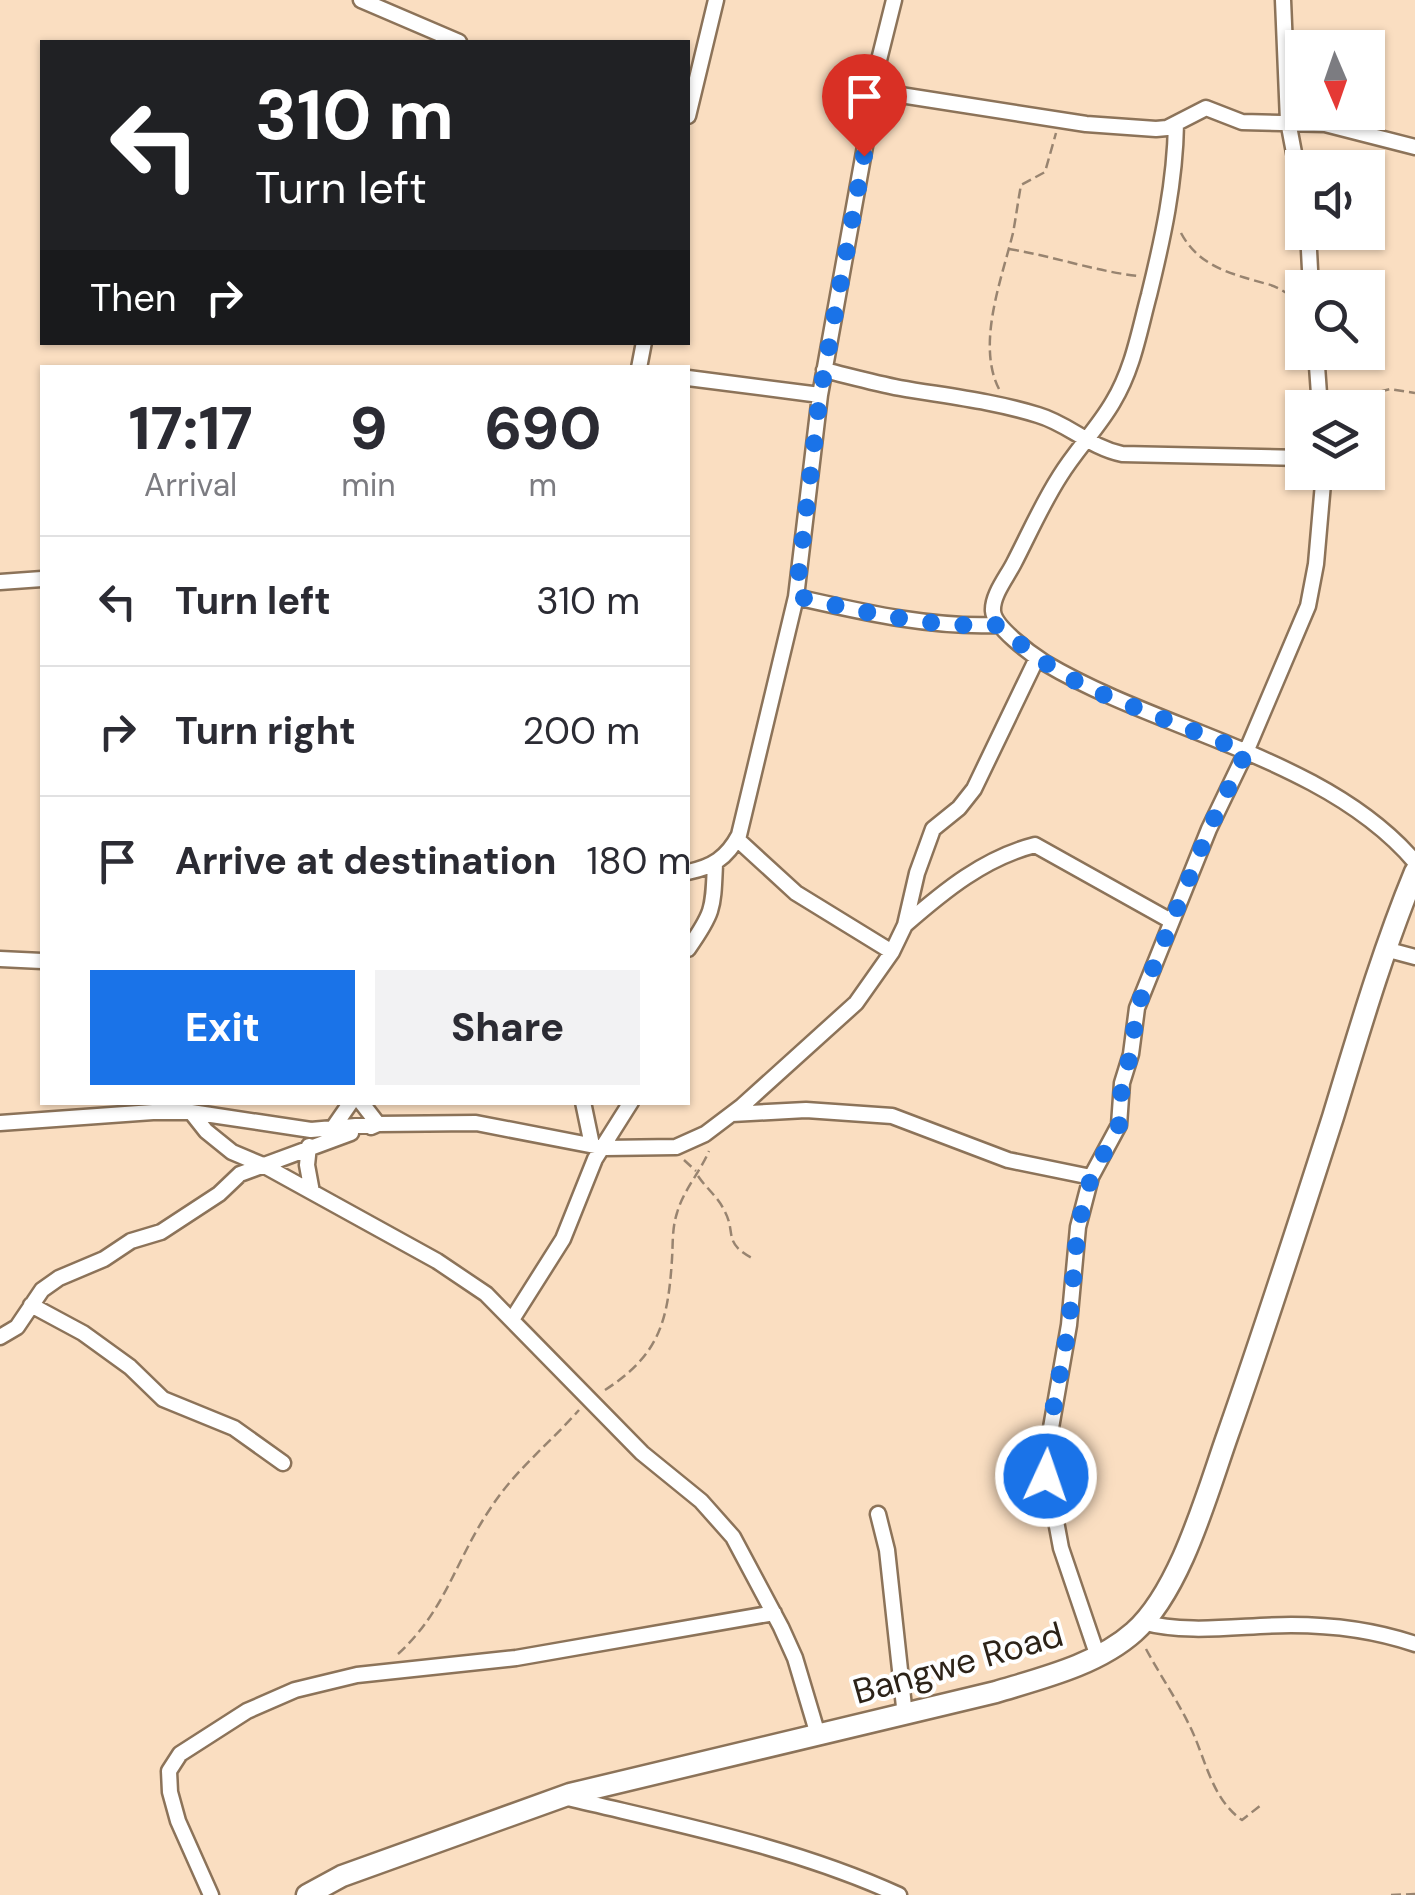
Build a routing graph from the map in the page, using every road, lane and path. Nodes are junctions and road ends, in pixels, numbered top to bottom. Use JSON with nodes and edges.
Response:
{"nodes":[{"id":1,"x":361,"y":0,"type":"edge"},
{"id":2,"x":716,"y":0,"type":"edge"},
{"id":3,"x":894,"y":0,"type":"edge"},
{"id":4,"x":1283,"y":0,"type":"edge"},
{"id":5,"x":453,"y":40,"type":"edge"},
{"id":6,"x":1285,"y":48,"type":"edge"},
{"id":7,"x":875,"y":91,"type":"junction"},
{"id":8,"x":690,"y":108,"type":"edge"},
{"id":9,"x":1059,"y":120,"type":"junction"},
{"id":10,"x":1285,"y":121,"type":"edge"},
{"id":11,"x":1176,"y":124,"type":"junction"},
{"id":12,"x":1348,"y":130,"type":"edge"},
{"id":13,"x":1415,"y":148,"type":"edge"},
{"id":14,"x":1168,"y":210,"type":"junction"},
{"id":15,"x":1008,"y":249,"type":"junction"},
{"id":16,"x":1153,"y":278,"type":"junction"},
{"id":17,"x":1285,"y":294,"type":"edge"},
{"id":18,"x":824,"y":370,"type":"junction"},
{"id":19,"x":690,"y":378,"type":"edge"},
{"id":20,"x":1385,"y":391,"type":"edge"},
{"id":21,"x":1415,"y":393,"type":"edge"},
{"id":22,"x":820,"y":395,"type":"junction"},
{"id":23,"x":1009,"y":408,"type":"junction"},
{"id":24,"x":1085,"y":441,"type":"junction"},
{"id":25,"x":1285,"y":458,"type":"edge"},
{"id":26,"x":1322,"y":490,"type":"edge"},
{"id":27,"x":40,"y":579,"type":"edge"},
{"id":28,"x":0,"y":582,"type":"edge"},
{"id":29,"x":796,"y":596,"type":"junction"},
{"id":30,"x":998,"y":625,"type":"junction"},
{"id":31,"x":1037,"y":658,"type":"junction"},
{"id":32,"x":1246,"y":752,"type":"junction"},
{"id":33,"x":737,"y":839,"type":"junction"},
{"id":34,"x":1415,"y":862,"type":"edge"},
{"id":35,"x":715,"y":864,"type":"junction"},
{"id":36,"x":690,"y":871,"type":"edge"},
{"id":37,"x":1415,"y":872,"type":"edge"},
{"id":38,"x":1170,"y":921,"type":"junction"},
{"id":39,"x":904,"y":925,"type":"junction"},
{"id":40,"x":690,"y":946,"type":"edge"},
{"id":41,"x":1385,"y":950,"type":"junction"},
{"id":42,"x":892,"y":952,"type":"junction"},
{"id":43,"x":1415,"y":958,"type":"edge"},
{"id":44,"x":0,"y":959,"type":"edge"},
{"id":45,"x":40,"y":961,"type":"edge"},
{"id":46,"x":349,"y":1105,"type":"edge"},
{"id":47,"x":363,"y":1105,"type":"edge"},
{"id":48,"x":584,"y":1105,"type":"edge"},
{"id":49,"x":629,"y":1105,"type":"edge"},
{"id":50,"x":153,"y":1107,"type":"edge"},
{"id":51,"x":190,"y":1112,"type":"junction"},
{"id":52,"x":732,"y":1114,"type":"junction"},
{"id":53,"x":0,"y":1124,"type":"edge"},
{"id":54,"x":378,"y":1124,"type":"junction"},
{"id":55,"x":334,"y":1128,"type":"junction"},
{"id":56,"x":711,"y":1130,"type":"junction"},
{"id":57,"x":309,"y":1146,"type":"junction"},
{"id":58,"x":598,"y":1146,"type":"junction"},
{"id":59,"x":263,"y":1164,"type":"junction"},
{"id":60,"x":696,"y":1174,"type":"junction"},
{"id":61,"x":1091,"y":1178,"type":"junction"},
{"id":62,"x":312,"y":1192,"type":"junction"},
{"id":63,"x":752,"y":1258,"type":"dead end"},
{"id":64,"x":31,"y":1305,"type":"junction"},
{"id":65,"x":513,"y":1318,"type":"junction"},
{"id":66,"x":0,"y":1337,"type":"edge"},
{"id":67,"x":589,"y":1400,"type":"junction"},
{"id":68,"x":283,"y":1464,"type":"dead end"},
{"id":69,"x":878,"y":1514,"type":"dead end"},
{"id":70,"x":774,"y":1613,"type":"junction"},
{"id":71,"x":1138,"y":1627,"type":"junction"},
{"id":72,"x":1415,"y":1644,"type":"edge"},
{"id":73,"x":1098,"y":1654,"type":"junction"},
{"id":74,"x":377,"y":1673,"type":"junction"},
{"id":75,"x":905,"y":1716,"type":"junction"},
{"id":76,"x":818,"y":1735,"type":"junction"},
{"id":77,"x":562,"y":1796,"type":"junction"},
{"id":78,"x":1260,"y":1805,"type":"dead end"},
{"id":79,"x":1415,"y":1894,"type":"edge"},
{"id":80,"x":211,"y":1895,"type":"edge"},
{"id":81,"x":308,"y":1895,"type":"edge"},
{"id":82,"x":899,"y":1895,"type":"edge"},
{"id":83,"x":1392,"y":1895,"type":"edge"}],
"edges":[{"from":1,"to":5,"type":"street"},
{"from":2,"to":8,"type":"street"},
{"from":3,"to":7,"type":"street"},
{"from":4,"to":6,"type":"street"},
{"from":7,"to":9,"type":"street"},
{"from":7,"to":18,"type":"street"},
{"from":9,"to":11,"type":"street"},
{"from":9,"to":15,"type":"path"},
{"from":10,"to":11,"type":"street"},
{"from":11,"to":14,"type":"street"},
{"from":12,"to":13,"type":"street"},
{"from":14,"to":16,"type":"street"},
{"from":14,"to":17,"type":"path"},
{"from":15,"to":16,"type":"path"},
{"from":15,"to":23,"type":"path"},
{"from":16,"to":24,"type":"street"},
{"from":18,"to":22,"type":"street"},
{"from":18,"to":23,"type":"street"},
{"from":19,"to":22,"type":"street"},
{"from":20,"to":21,"type":"path"},
{"from":22,"to":29,"type":"street"},
{"from":23,"to":24,"type":"street"},
{"from":24,"to":25,"type":"street"},
{"from":24,"to":30,"type":"street"},
{"from":26,"to":32,"type":"street"},
{"from":27,"to":28,"type":"street"},
{"from":29,"to":30,"type":"street"},
{"from":29,"to":33,"type":"street"},
{"from":30,"to":31,"type":"street"},
{"from":31,"to":32,"type":"street"},
{"from":31,"to":39,"type":"street"},
{"from":32,"to":34,"type":"street"},
{"from":32,"to":38,"type":"street"},
{"from":33,"to":35,"type":"street"},
{"from":33,"to":42,"type":"street"},
{"from":35,"to":36,"type":"street"},
{"from":35,"to":40,"type":"street"},
{"from":37,"to":41,"type":"street","name":"Bangwe Road"},
{"from":38,"to":39,"type":"street"},
{"from":38,"to":61,"type":"street"},
{"from":39,"to":42,"type":"street"},
{"from":41,"to":43,"type":"street"},
{"from":41,"to":71,"type":"street","name":"Bangwe Road"},
{"from":42,"to":52,"type":"street"},
{"from":44,"to":45,"type":"street"},
{"from":46,"to":55,"type":"street"},
{"from":47,"to":54,"type":"street"},
{"from":48,"to":58,"type":"street"},
{"from":49,"to":58,"type":"street"},
{"from":50,"to":51,"type":"street"},
{"from":50,"to":53,"type":"street"},
{"from":51,"to":55,"type":"street"},
{"from":51,"to":59,"type":"street"},
{"from":52,"to":56,"type":"street"},
{"from":52,"to":61,"type":"street"},
{"from":54,"to":55,"type":"street"},
{"from":54,"to":57,"type":"street"},
{"from":54,"to":58,"type":"street"},
{"from":56,"to":58,"type":"street"},
{"from":56,"to":60,"type":"path"},
{"from":57,"to":59,"type":"street"},
{"from":57,"to":62,"type":"street"},
{"from":58,"to":65,"type":"street"},
{"from":59,"to":62,"type":"street"},
{"from":59,"to":64,"type":"street"},
{"from":60,"to":63,"type":"path"},
{"from":60,"to":67,"type":"path"},
{"from":61,"to":73,"type":"street"},
{"from":62,"to":65,"type":"street"},
{"from":64,"to":66,"type":"street"},
{"from":64,"to":68,"type":"street"},
{"from":65,"to":67,"type":"street"},
{"from":67,"to":70,"type":"street"},
{"from":67,"to":74,"type":"path"},
{"from":69,"to":75,"type":"street"},
{"from":70,"to":74,"type":"street"},
{"from":70,"to":76,"type":"street"},
{"from":71,"to":72,"type":"street"},
{"from":71,"to":73,"type":"street","name":"Bangwe Road"},
{"from":71,"to":78,"type":"path"},
{"from":73,"to":75,"type":"street","name":"Bangwe Road"},
{"from":74,"to":80,"type":"street"},
{"from":75,"to":76,"type":"street","name":"Bangwe Road"},
{"from":76,"to":77,"type":"street","name":"Bangwe Road"},
{"from":77,"to":81,"type":"street","name":"Bangwe Road"},
{"from":77,"to":82,"type":"street"},
{"from":79,"to":83,"type":"path"}]}
